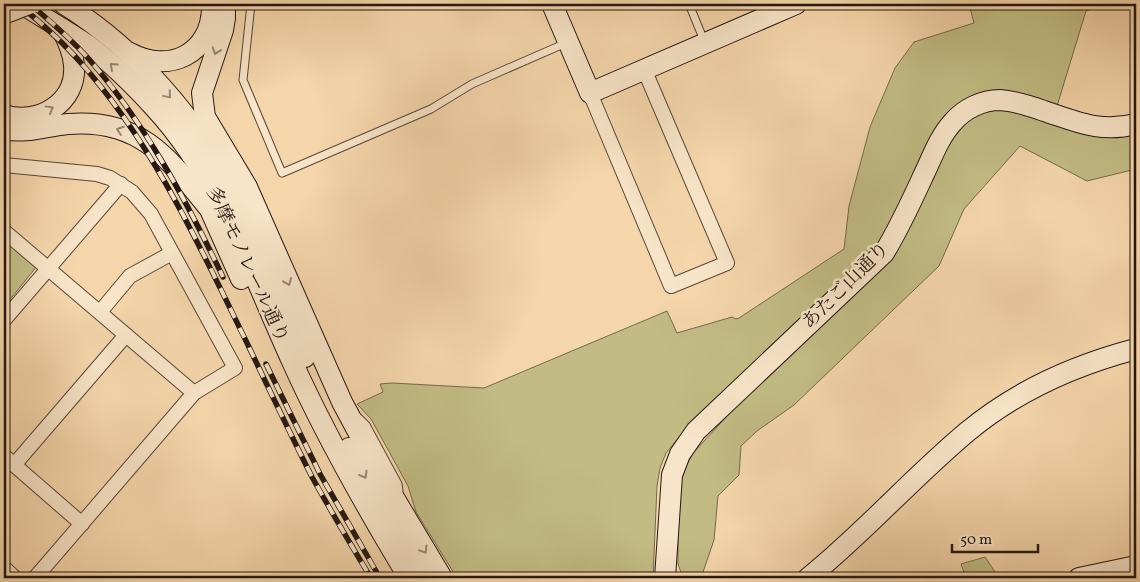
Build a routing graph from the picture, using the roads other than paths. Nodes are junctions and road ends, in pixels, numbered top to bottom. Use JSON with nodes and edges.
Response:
{"nodes":[{"id":1,"x":29,"y":4,"type":"edge"},
{"id":2,"x":64,"y":4,"type":"edge"},
{"id":3,"x":212,"y":4,"type":"edge"},
{"id":4,"x":225,"y":4,"type":"edge"},
{"id":5,"x":251,"y":4,"type":"edge"},
{"id":6,"x":552,"y":4,"type":"edge"},
{"id":7,"x":689,"y":4,"type":"edge"},
{"id":8,"x":796,"y":4,"type":"edge"},
{"id":9,"x":10,"y":10,"type":"edge"},
{"id":10,"x":61,"y":28,"type":"junction"},
{"id":11,"x":568,"y":42,"type":"junction"},
{"id":12,"x":706,"y":43,"type":"junction"},
{"id":13,"x":122,"y":48,"type":"junction"},
{"id":14,"x":644,"y":69,"type":"junction"},
{"id":15,"x":140,"y":92,"type":"junction"},
{"id":16,"x":590,"y":93,"type":"junction"},
{"id":17,"x":4,"y":115,"type":"edge"},
{"id":18,"x":1136,"y":124,"type":"edge"},
{"id":19,"x":4,"y":129,"type":"edge"},
{"id":20,"x":4,"y":165,"type":"edge"},
{"id":21,"x":121,"y":184,"type":"junction"},
{"id":22,"x":233,"y":192,"type":"junction"},
{"id":23,"x":208,"y":207,"type":"junction"},
{"id":24,"x":4,"y":231,"type":"edge"},
{"id":25,"x":269,"y":237,"type":"junction"},
{"id":26,"x":172,"y":254,"type":"junction"},
{"id":27,"x":48,"y":269,"type":"junction"},
{"id":28,"x":100,"y":312,"type":"junction"},
{"id":29,"x":4,"y":320,"type":"edge"},
{"id":30,"x":126,"y":335,"type":"junction"},
{"id":31,"x":1136,"y":349,"type":"edge"},
{"id":32,"x":194,"y":392,"type":"junction"},
{"id":33,"x":9,"y":461,"type":"edge"},
{"id":34,"x":82,"y":524,"type":"junction"},
{"id":35,"x":1136,"y":566,"type":"edge"},
{"id":36,"x":4,"y":568,"type":"edge"},
{"id":37,"x":15,"y":578,"type":"edge"},
{"id":38,"x":35,"y":578,"type":"edge"},
{"id":39,"x":393,"y":578,"type":"edge"},
{"id":40,"x":409,"y":578,"type":"edge"},
{"id":41,"x":424,"y":578,"type":"edge"},
{"id":42,"x":442,"y":578,"type":"edge"},
{"id":43,"x":665,"y":578,"type":"edge"},
{"id":44,"x":808,"y":578,"type":"edge"},
{"id":45,"x":1079,"y":578,"type":"edge"}],
"edges":[{"from":1,"to":9,"type":"main road","bridge":true},
{"from":2,"to":13,"type":"main road","name":"多摩モノレール通り"},
{"from":3,"to":13,"type":"main road"},
{"from":4,"to":25,"type":"main road","one_way":true},
{"from":5,"to":11,"type":"lane"},
{"from":6,"to":11,"type":"main road"},
{"from":7,"to":12,"type":"lane"},
{"from":8,"to":12,"type":"main road"},
{"from":9,"to":10,"type":"main road","name":"多摩モノレール通り"},
{"from":15,"to":10,"type":"main road","name":"多摩モノレール通り","one_way":true},
{"from":17,"to":10,"type":"main road","one_way":true},
{"from":11,"to":16,"type":"main road"},
{"from":12,"to":14,"type":"main road"},
{"from":13,"to":22,"type":"main road","name":"多摩モノレール通り","one_way":true},
{"from":14,"to":16,"type":"main road"},
{"from":14,"to":16,"type":"street"},
{"from":15,"to":23,"type":"main road"},
{"from":15,"to":40,"type":"main road","name":"多摩モノレール通り"},
{"from":18,"to":43,"type":"main road","name":"あたご山通り"},
{"from":23,"to":19,"type":"main road","one_way":true},
{"from":20,"to":21,"type":"street"},
{"from":21,"to":26,"type":"street"},
{"from":21,"to":27,"type":"street"},
{"from":22,"to":25,"type":"main road"},
{"from":22,"to":41,"type":"main road","name":"多摩モノレール通り","one_way":true},
{"from":23,"to":39,"type":"main road"},
{"from":24,"to":27,"type":"street"},
{"from":25,"to":42,"type":"main road","one_way":true},
{"from":26,"to":28,"type":"street"},
{"from":26,"to":32,"type":"street"},
{"from":27,"to":28,"type":"street"},
{"from":27,"to":29,"type":"street"},
{"from":28,"to":30,"type":"street"},
{"from":30,"to":32,"type":"street"},
{"from":30,"to":33,"type":"street"},
{"from":31,"to":44,"type":"main road"},
{"from":32,"to":34,"type":"street"},
{"from":33,"to":34,"type":"street"},
{"from":34,"to":38,"type":"street"},
{"from":35,"to":45,"type":"main road"},
{"from":36,"to":37,"type":"street"}]}
